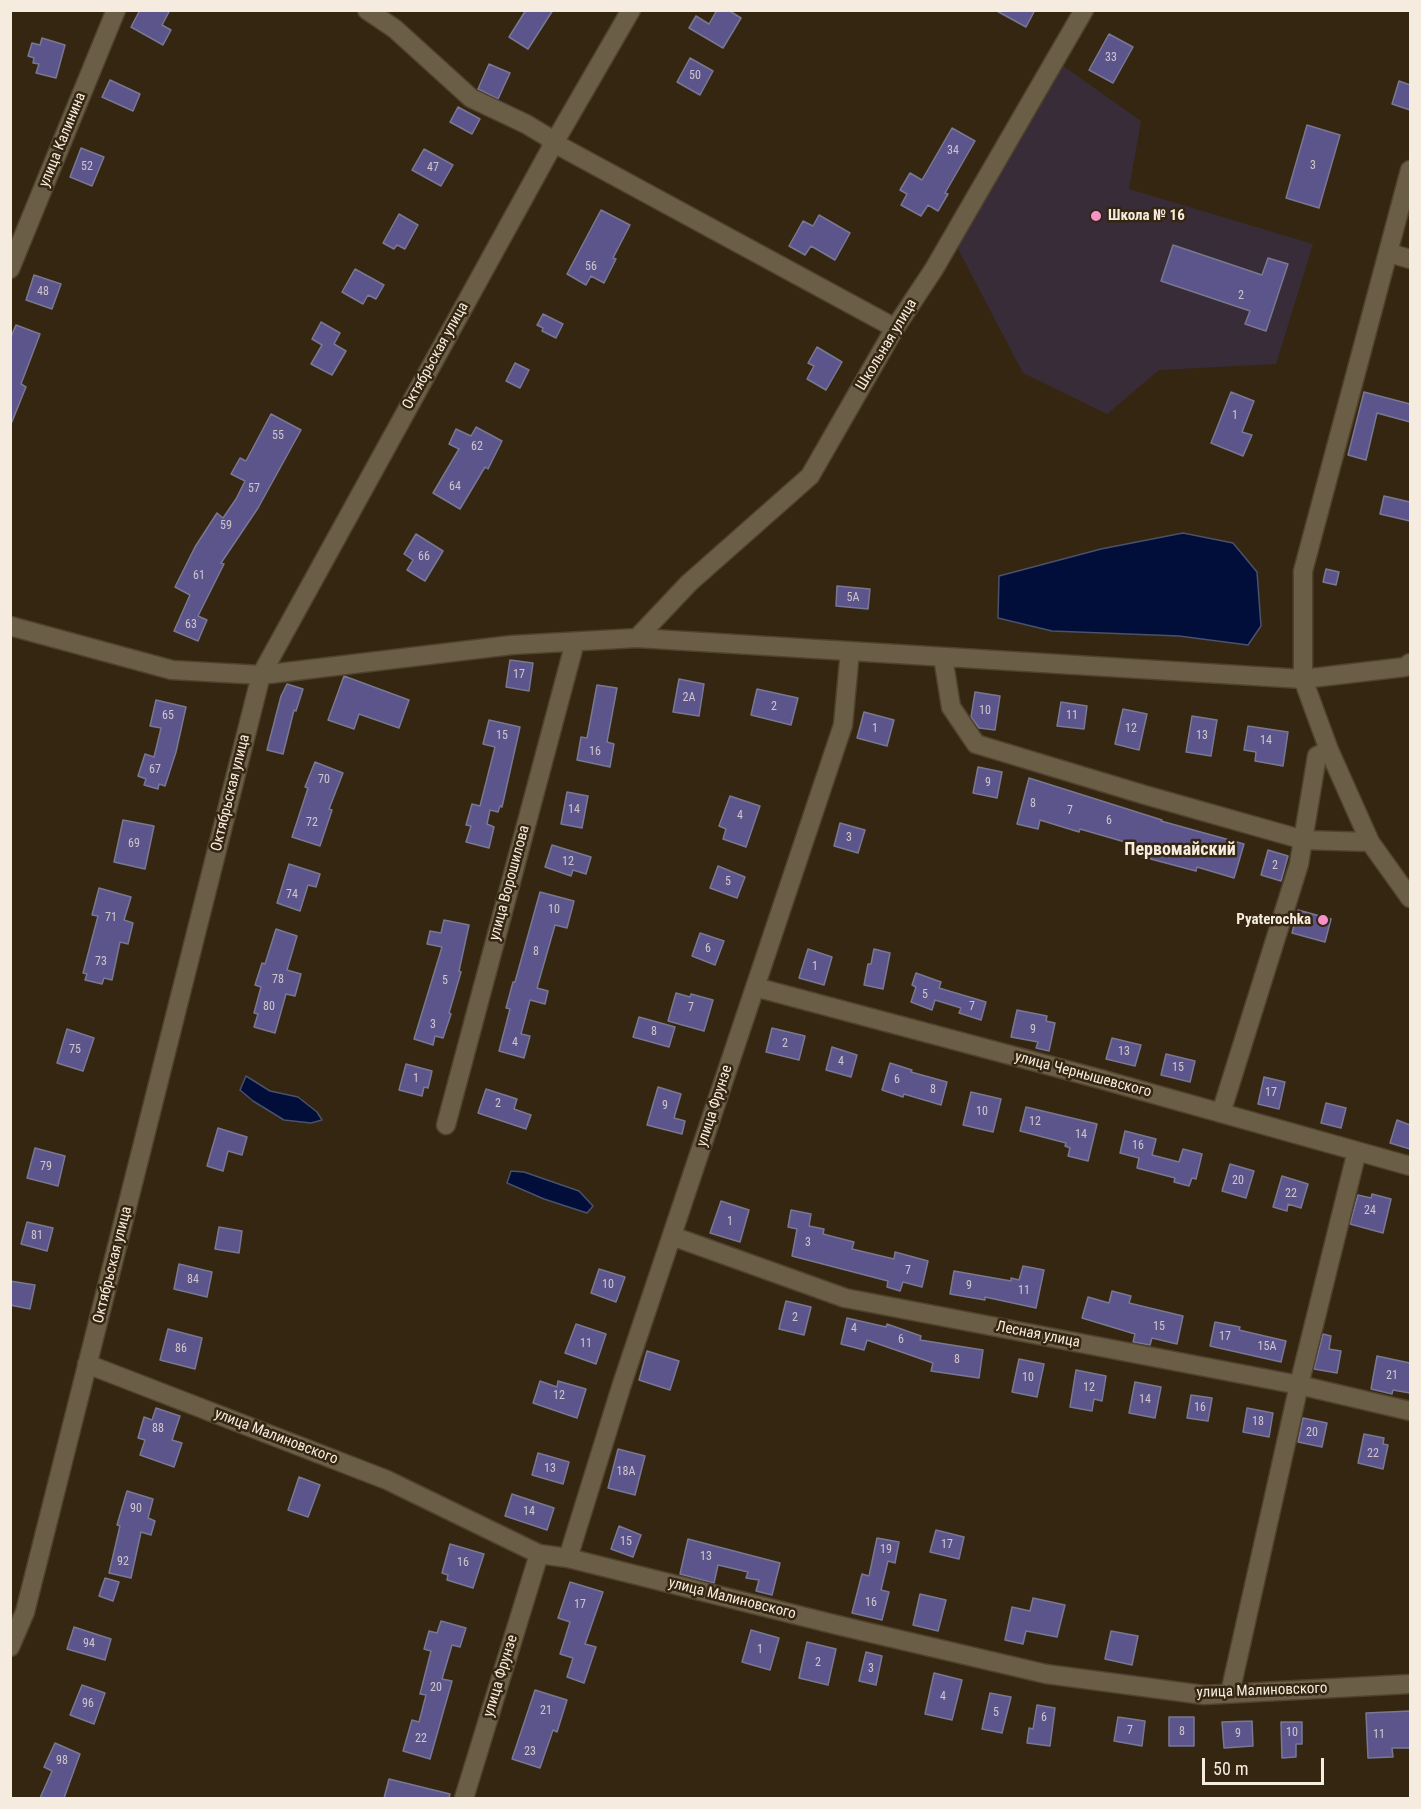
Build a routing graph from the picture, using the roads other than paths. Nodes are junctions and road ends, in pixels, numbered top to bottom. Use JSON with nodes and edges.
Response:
{"nodes":[{"id":1,"x":116,"y":10,"type":"edge"},
{"id":2,"x":367,"y":10,"type":"edge"},
{"id":3,"x":631,"y":10,"type":"edge"},
{"id":4,"x":1084,"y":10,"type":"edge"},
{"id":5,"x":554,"y":143,"type":"junction"},
{"id":6,"x":1410,"y":170,"type":"edge"},
{"id":7,"x":1389,"y":254,"type":"junction"},
{"id":8,"x":1410,"y":260,"type":"edge"},
{"id":9,"x":10,"y":268,"type":"edge"},
{"id":10,"x":895,"y":328,"type":"junction"},
{"id":11,"x":10,"y":626,"type":"edge"},
{"id":12,"x":637,"y":638,"type":"junction"},
{"id":13,"x":575,"y":642,"type":"junction"},
{"id":14,"x":850,"y":651,"type":"junction"},
{"id":15,"x":943,"y":657,"type":"junction"},
{"id":16,"x":1410,"y":663,"type":"edge"},
{"id":17,"x":261,"y":675,"type":"junction"},
{"id":18,"x":1303,"y":679,"type":"junction"},
{"id":19,"x":1329,"y":750,"type":"junction"},
{"id":20,"x":1304,"y":840,"type":"junction"},
{"id":21,"x":1370,"y":842,"type":"junction"},
{"id":22,"x":1410,"y":898,"type":"edge"},
{"id":23,"x":755,"y":987,"type":"junction"},
{"id":24,"x":1221,"y":1113,"type":"junction"},
{"id":25,"x":446,"y":1125,"type":"dead end"},
{"id":26,"x":1357,"y":1151,"type":"junction"},
{"id":27,"x":1410,"y":1166,"type":"edge"},
{"id":28,"x":672,"y":1236,"type":"junction"},
{"id":29,"x":87,"y":1365,"type":"junction"},
{"id":30,"x":1299,"y":1385,"type":"junction"},
{"id":31,"x":1410,"y":1411,"type":"edge"},
{"id":32,"x":539,"y":1554,"type":"junction"},
{"id":33,"x":568,"y":1558,"type":"junction"},
{"id":34,"x":10,"y":1647,"type":"edge"},
{"id":35,"x":1410,"y":1684,"type":"edge"},
{"id":36,"x":1230,"y":1694,"type":"junction"},
{"id":37,"x":464,"y":1798,"type":"edge"}],
"edges":[{"from":1,"to":9,"type":"street","name":"улица Калинина"},
{"from":2,"to":5,"type":"street"},
{"from":3,"to":5,"type":"street","name":"Октябрьская улица"},
{"from":4,"to":10,"type":"street","name":"Школьная улица"},
{"from":5,"to":10,"type":"street"},
{"from":5,"to":17,"type":"street","name":"Октябрьская улица"},
{"from":6,"to":7,"type":"street"},
{"from":7,"to":8,"type":"street"},
{"from":7,"to":18,"type":"street"},
{"from":10,"to":12,"type":"street","name":"Школьная улица"},
{"from":11,"to":17,"type":"street"},
{"from":12,"to":13,"type":"street"},
{"from":12,"to":14,"type":"street"},
{"from":13,"to":17,"type":"street"},
{"from":13,"to":25,"type":"street","name":"улица Ворошилова"},
{"from":14,"to":15,"type":"street"},
{"from":14,"to":23,"type":"street","name":"улица Фрунзе"},
{"from":15,"to":18,"type":"street"},
{"from":15,"to":20,"type":"street"},
{"from":16,"to":18,"type":"street"},
{"from":17,"to":29,"type":"street","name":"Октябрьская улица"},
{"from":18,"to":19,"type":"street"},
{"from":19,"to":20,"type":"street"},
{"from":19,"to":21,"type":"street"},
{"from":20,"to":21,"type":"street"},
{"from":20,"to":24,"type":"street"},
{"from":21,"to":22,"type":"street"},
{"from":23,"to":24,"type":"street","name":"улица Чернышевского"},
{"from":23,"to":28,"type":"street","name":"улица Фрунзе"},
{"from":24,"to":26,"type":"street","name":"улица Чернышевского"},
{"from":26,"to":27,"type":"street","name":"улица Чернышевского"},
{"from":26,"to":30,"type":"street"},
{"from":28,"to":30,"type":"street","name":"Лесная улица"},
{"from":28,"to":33,"type":"street","name":"улица Фрунзе"},
{"from":29,"to":32,"type":"street","name":"улица Малиновского"},
{"from":29,"to":34,"type":"street","name":"Октябрьская улица"},
{"from":30,"to":31,"type":"street","name":"Лесная улица"},
{"from":30,"to":36,"type":"street"},
{"from":32,"to":33,"type":"street","name":"улица Малиновского"},
{"from":32,"to":37,"type":"street","name":"улица Фрунзе"},
{"from":33,"to":36,"type":"street","name":"улица Малиновского"},
{"from":35,"to":36,"type":"street","name":"улица Малиновского"}]}
